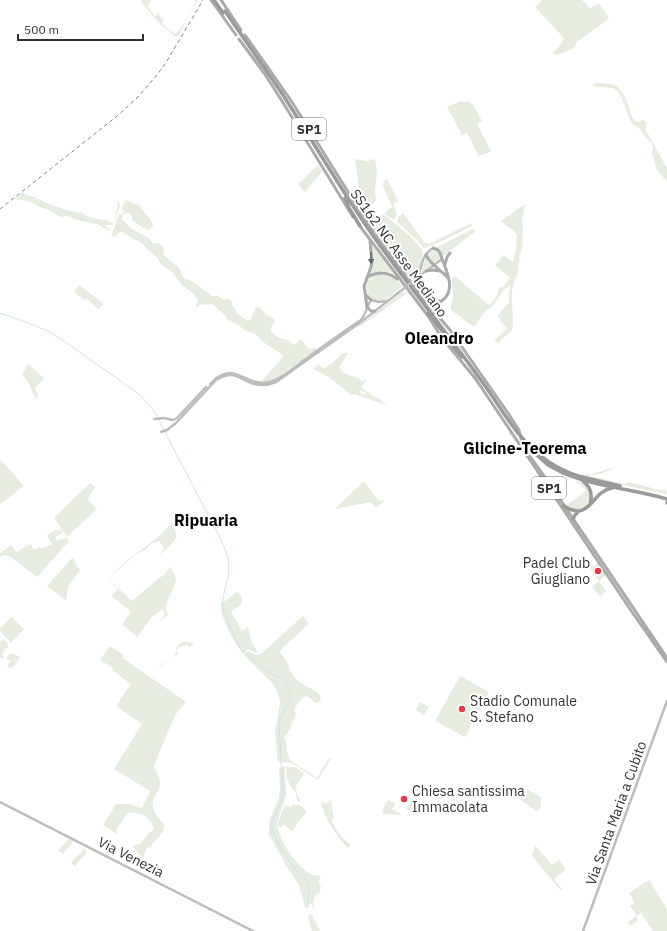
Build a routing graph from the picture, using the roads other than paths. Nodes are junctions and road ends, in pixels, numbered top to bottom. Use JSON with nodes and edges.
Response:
{"nodes":[{"id":1,"x":211,"y":0,"type":"edge"},
{"id":2,"x":216,"y":0,"type":"edge"},
{"id":3,"x":220,"y":0,"type":"edge"},
{"id":4,"x":280,"y":92,"type":"junction"},
{"id":5,"x":339,"y":185,"type":"junction"},
{"id":6,"x":345,"y":198,"type":"junction"},
{"id":7,"x":369,"y":225,"type":"junction"},
{"id":8,"x":360,"y":226,"type":"junction"},
{"id":9,"x":370,"y":239,"type":"junction"},
{"id":10,"x":433,"y":248,"type":"joint"},
{"id":11,"x":450,"y":253,"type":"dead end"},
{"id":12,"x":426,"y":255,"type":"junction"},
{"id":13,"x":442,"y":259,"type":"junction"},
{"id":14,"x":434,"y":265,"type":"junction"},
{"id":15,"x":445,"y":267,"type":"junction"},
{"id":16,"x":426,"y":271,"type":"junction"},
{"id":17,"x":442,"y":273,"type":"junction"},
{"id":18,"x":367,"y":277,"type":"junction"},
{"id":19,"x":418,"y":277,"type":"junction"},
{"id":20,"x":449,"y":280,"type":"junction"},
{"id":21,"x":402,"y":282,"type":"junction"},
{"id":22,"x":365,"y":293,"type":"junction"},
{"id":23,"x":420,"y":295,"type":"junction"},
{"id":24,"x":371,"y":300,"type":"junction"},
{"id":25,"x":442,"y":300,"type":"junction"},
{"id":26,"x":387,"y":301,"type":"junction"},
{"id":27,"x":367,"y":307,"type":"junction"},
{"id":28,"x":375,"y":311,"type":"junction"},
{"id":29,"x":434,"y":313,"type":"junction"},
{"id":30,"x":428,"y":316,"type":"junction"},
{"id":31,"x":462,"y":357,"type":"junction"},
{"id":32,"x":488,"y":390,"type":"junction"},
{"id":33,"x":155,"y":419,"type":"dead end"},
{"id":34,"x":161,"y":432,"type":"dead end"},
{"id":35,"x":578,"y":477,"type":"junction"},
{"id":36,"x":622,"y":488,"type":"junction"},
{"id":37,"x":666,"y":499,"type":"edge"},
{"id":38,"x":590,"y":505,"type":"junction"},
{"id":39,"x":564,"y":506,"type":"junction"},
{"id":40,"x":578,"y":512,"type":"junction"},
{"id":41,"x":573,"y":519,"type":"junction"},
{"id":42,"x":667,"y":658,"type":"edge"},
{"id":43,"x":667,"y":662,"type":"edge"},
{"id":44,"x":667,"y":701,"type":"edge"},
{"id":45,"x":0,"y":802,"type":"edge"},
{"id":46,"x":253,"y":931,"type":"edge"},
{"id":47,"x":583,"y":931,"type":"edge"}],
"edges":[{"from":1,"to":8,"type":"main road","number":"SP1"},
{"from":2,"to":4,"type":"highway","name":"SS162 NC Asse Mediano","bridge":true},
{"from":3,"to":7,"type":"main road","number":"SP1"},
{"from":4,"to":5,"type":"highway","name":"SS162 NC Asse Mediano"},
{"from":4,"to":6,"type":"highway","name":"SS162 NC Asse Mediano"},
{"from":5,"to":7,"type":"highway"},
{"from":5,"to":32,"type":"highway","name":"SS162 NC Asse Mediano"},
{"from":6,"to":8,"type":"highway"},
{"from":6,"to":31,"type":"highway","name":"SS162 NC Asse Mediano"},
{"from":7,"to":23,"type":"main road","number":"SP1"},
{"from":8,"to":9,"type":"main road","number":"SP1"},
{"from":9,"to":18,"type":"main road","one_way":true},
{"from":9,"to":21,"type":"main road","number":"SP1"},
{"from":10,"to":12,"type":"main road"},
{"from":10,"to":13,"type":"main road"},
{"from":11,"to":15,"type":"main road"},
{"from":12,"to":14,"type":"main road"},
{"from":12,"to":19,"type":"main road"},
{"from":13,"to":14,"type":"main road"},
{"from":13,"to":15,"type":"main road"},
{"from":14,"to":16,"type":"main road"},
{"from":14,"to":17,"type":"main road"},
{"from":15,"to":20,"type":"main road"},
{"from":16,"to":17,"type":"main road"},
{"from":16,"to":19,"type":"main road"},
{"from":17,"to":20,"type":"main road"},
{"from":18,"to":21,"type":"main road"},
{"from":18,"to":22,"type":"main road"},
{"from":19,"to":26,"type":"main road","bridge":true},
{"from":20,"to":25,"type":"main road"},
{"from":21,"to":30,"type":"main road","number":"SP1"},
{"from":22,"to":24,"type":"main road"},
{"from":22,"to":27,"type":"main road"},
{"from":23,"to":25,"type":"main road"},
{"from":23,"to":29,"type":"main road","number":"SP1"},
{"from":24,"to":26,"type":"main road"},
{"from":24,"to":27,"type":"main road"},
{"from":25,"to":29,"type":"main road"},
{"from":26,"to":28,"type":"main road"},
{"from":27,"to":28,"type":"main road"},
{"from":27,"to":33,"type":"main road"},
{"from":28,"to":34,"type":"main road"},
{"from":29,"to":39,"type":"main road","number":"SP1"},
{"from":30,"to":31,"type":"highway"},
{"from":30,"to":43,"type":"main road","number":"SP1"},
{"from":31,"to":32,"type":"highway","name":"SS162 NC Asse Mediano"},
{"from":32,"to":35,"type":"highway","name":"SS162 NC Asse Mediano","bridge":true},
{"from":32,"to":35,"type":"highway","name":"SS162 NC Asse Mediano","bridge":true},
{"from":35,"to":36,"type":"highway","name":"SS162 NC Asse Mediano"},
{"from":35,"to":37,"type":"highway","name":"SS162 NC Asse Mediano"},
{"from":35,"to":38,"type":"highway"},
{"from":36,"to":37,"type":"highway","name":"SS162 NC Asse Mediano"},
{"from":36,"to":38,"type":"highway"},
{"from":38,"to":40,"type":"highway"},
{"from":39,"to":40,"type":"highway"},
{"from":39,"to":41,"type":"main road","number":"SP1"},
{"from":40,"to":41,"type":"highway"},
{"from":41,"to":42,"type":"main road","number":"SP1"},
{"from":44,"to":47,"type":"main road","name":"Via Santa Maria a Cubito"},
{"from":45,"to":46,"type":"main road","name":"Via Venezia"}]}
